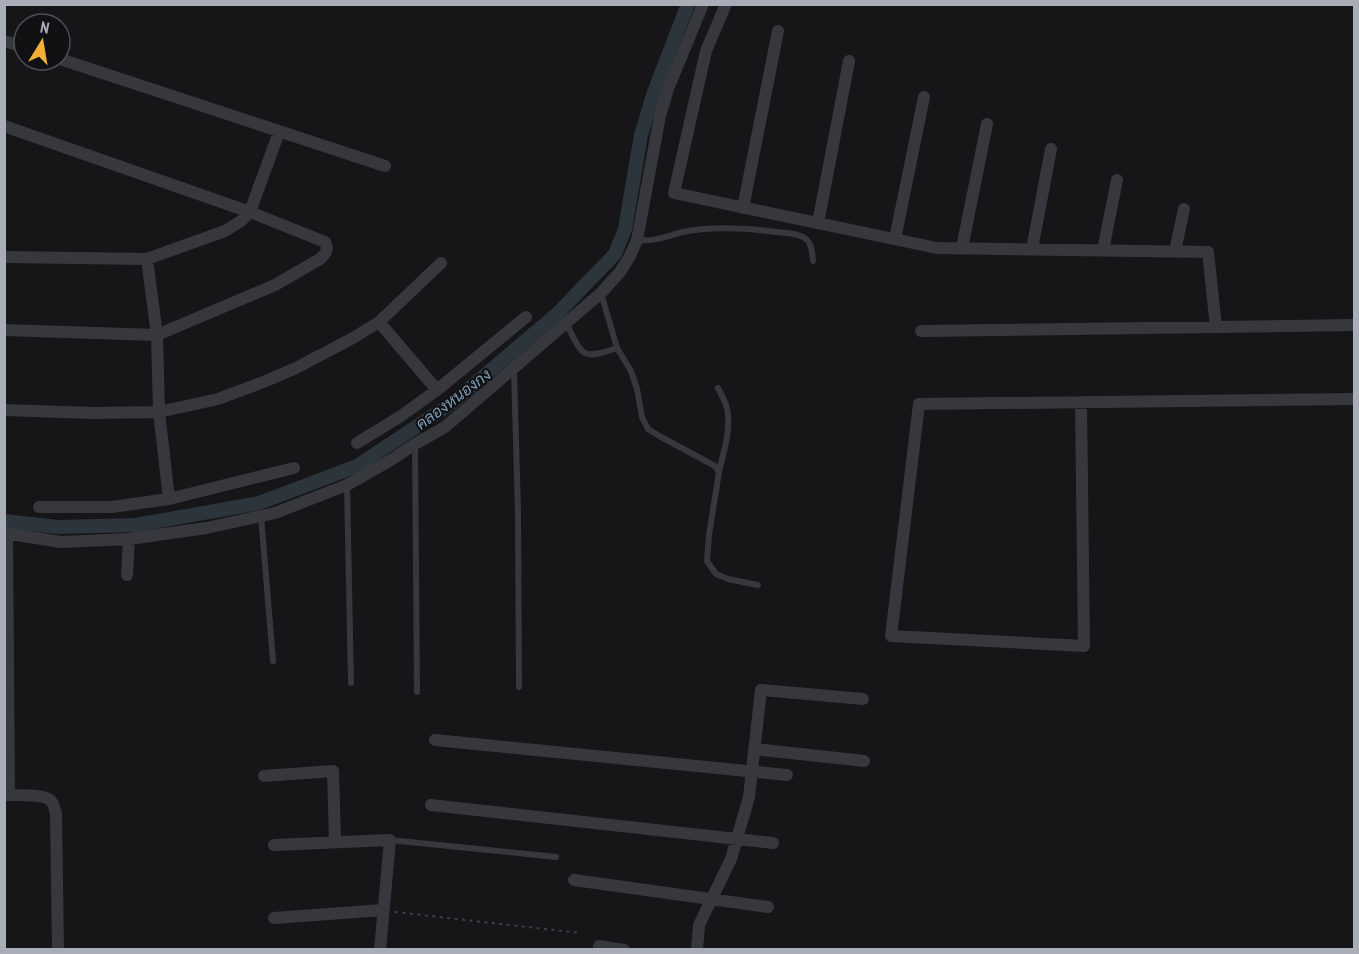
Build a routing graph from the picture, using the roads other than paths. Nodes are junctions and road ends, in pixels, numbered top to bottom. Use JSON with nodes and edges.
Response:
{"nodes":[{"id":1,"x":703,"y":4,"type":"edge"},
{"id":2,"x":726,"y":4,"type":"edge"},
{"id":3,"x":778,"y":31,"type":"dead end"},
{"id":4,"x":849,"y":61,"type":"dead end"},
{"id":5,"x":72,"y":63,"type":"edge"},
{"id":6,"x":924,"y":97,"type":"dead end"},
{"id":7,"x":987,"y":124,"type":"dead end"},
{"id":8,"x":4,"y":126,"type":"edge"},
{"id":9,"x":279,"y":132,"type":"junction"},
{"id":10,"x":1051,"y":149,"type":"dead end"},
{"id":11,"x":385,"y":166,"type":"dead end"},
{"id":12,"x":1117,"y":180,"type":"dead end"},
{"id":13,"x":744,"y":208,"type":"junction"},
{"id":14,"x":1184,"y":209,"type":"dead end"},
{"id":15,"x":250,"y":212,"type":"junction"},
{"id":16,"x":818,"y":223,"type":"junction"},
{"id":17,"x":895,"y":239,"type":"junction"},
{"id":18,"x":637,"y":240,"type":"junction"},
{"id":19,"x":962,"y":248,"type":"junction"},
{"id":20,"x":1032,"y":249,"type":"junction"},
{"id":21,"x":1103,"y":250,"type":"junction"},
{"id":22,"x":1175,"y":251,"type":"junction"},
{"id":23,"x":4,"y":257,"type":"edge"},
{"id":24,"x":147,"y":259,"type":"junction"},
{"id":25,"x":813,"y":261,"type":"dead end"},
{"id":26,"x":441,"y":263,"type":"dead end"},
{"id":27,"x":601,"y":293,"type":"junction"},
{"id":28,"x":526,"y":317,"type":"dead end"},
{"id":29,"x":379,"y":322,"type":"junction"},
{"id":30,"x":566,"y":322,"type":"junction"},
{"id":31,"x":1354,"y":325,"type":"edge"},
{"id":32,"x":1216,"y":327,"type":"junction"},
{"id":33,"x":4,"y":330,"type":"edge"},
{"id":34,"x":921,"y":331,"type":"dead end"},
{"id":35,"x":158,"y":335,"type":"junction"},
{"id":36,"x":617,"y":348,"type":"junction"},
{"id":37,"x":514,"y":369,"type":"junction"},
{"id":38,"x":718,"y":388,"type":"dead end"},
{"id":39,"x":436,"y":390,"type":"junction"},
{"id":40,"x":1354,"y":399,"type":"edge"},
{"id":41,"x":1081,"y":402,"type":"junction"},
{"id":42,"x":4,"y":410,"type":"edge"},
{"id":43,"x":159,"y":412,"type":"junction"},
{"id":44,"x":357,"y":443,"type":"dead end"},
{"id":45,"x":415,"y":444,"type":"junction"},
{"id":46,"x":294,"y":468,"type":"dead end"},
{"id":47,"x":719,"y":472,"type":"junction"},
{"id":48,"x":347,"y":484,"type":"junction"},
{"id":49,"x":169,"y":499,"type":"junction"},
{"id":50,"x":39,"y":507,"type":"dead end"},
{"id":51,"x":261,"y":516,"type":"junction"},
{"id":52,"x":6,"y":533,"type":"edge"},
{"id":53,"x":129,"y":539,"type":"junction"},
{"id":54,"x":127,"y":575,"type":"dead end"},
{"id":55,"x":758,"y":585,"type":"dead end"},
{"id":56,"x":273,"y":661,"type":"dead end"},
{"id":57,"x":351,"y":684,"type":"dead end"},
{"id":58,"x":519,"y":687,"type":"dead end"},
{"id":59,"x":417,"y":692,"type":"dead end"},
{"id":60,"x":863,"y":699,"type":"dead end"},
{"id":61,"x":435,"y":740,"type":"dead end"},
{"id":62,"x":754,"y":749,"type":"junction"},
{"id":63,"x":864,"y":761,"type":"dead end"},
{"id":64,"x":752,"y":772,"type":"junction"},
{"id":65,"x":787,"y":775,"type":"dead end"},
{"id":66,"x":264,"y":776,"type":"dead end"},
{"id":67,"x":7,"y":795,"type":"edge"},
{"id":68,"x":431,"y":805,"type":"dead end"},
{"id":69,"x":737,"y":839,"type":"junction"},
{"id":70,"x":390,"y":840,"type":"junction"},
{"id":71,"x":336,"y":842,"type":"junction"},
{"id":72,"x":773,"y":843,"type":"dead end"},
{"id":73,"x":274,"y":845,"type":"dead end"},
{"id":74,"x":556,"y":857,"type":"dead end"},
{"id":75,"x":574,"y":880,"type":"dead end"},
{"id":76,"x":712,"y":899,"type":"junction"},
{"id":77,"x":768,"y":907,"type":"dead end"},
{"id":78,"x":383,"y":910,"type":"junction"},
{"id":79,"x":274,"y":918,"type":"dead end"},
{"id":80,"x":599,"y":946,"type":"dead end"},
{"id":81,"x":58,"y":950,"type":"edge"},
{"id":82,"x":380,"y":950,"type":"edge"},
{"id":83,"x":624,"y":950,"type":"edge"},
{"id":84,"x":697,"y":950,"type":"edge"}],
"edges":[{"from":1,"to":18,"type":"street"},
{"from":2,"to":13,"type":"street"},
{"from":3,"to":13,"type":"street"},
{"from":4,"to":16,"type":"street"},
{"from":5,"to":9,"type":"street"},
{"from":6,"to":17,"type":"street"},
{"from":7,"to":19,"type":"street"},
{"from":8,"to":15,"type":"street"},
{"from":9,"to":11,"type":"street"},
{"from":9,"to":15,"type":"street"},
{"from":10,"to":20,"type":"street"},
{"from":12,"to":21,"type":"street"},
{"from":13,"to":16,"type":"street"},
{"from":14,"to":22,"type":"street"},
{"from":15,"to":24,"type":"street"},
{"from":15,"to":35,"type":"street"},
{"from":16,"to":17,"type":"street"},
{"from":17,"to":19,"type":"street"},
{"from":18,"to":25,"type":"lane"},
{"from":18,"to":27,"type":"street"},
{"from":19,"to":20,"type":"street"},
{"from":20,"to":21,"type":"street"},
{"from":21,"to":22,"type":"street"},
{"from":22,"to":32,"type":"street"},
{"from":23,"to":24,"type":"street"},
{"from":24,"to":35,"type":"street"},
{"from":26,"to":29,"type":"street"},
{"from":27,"to":30,"type":"street"},
{"from":27,"to":36,"type":"lane"},
{"from":28,"to":39,"type":"street"},
{"from":29,"to":39,"type":"street"},
{"from":29,"to":43,"type":"street"},
{"from":30,"to":36,"type":"lane"},
{"from":30,"to":37,"type":"street"},
{"from":31,"to":32,"type":"street"},
{"from":32,"to":34,"type":"street"},
{"from":33,"to":35,"type":"street"},
{"from":35,"to":43,"type":"street"},
{"from":36,"to":47,"type":"lane"},
{"from":37,"to":45,"type":"street"},
{"from":37,"to":58,"type":"lane"},
{"from":38,"to":47,"type":"lane"},
{"from":39,"to":44,"type":"street"},
{"from":40,"to":41,"type":"street"},
{"from":41,"to":41,"type":"street"},
{"from":42,"to":43,"type":"street"},
{"from":43,"to":49,"type":"street"},
{"from":45,"to":48,"type":"street"},
{"from":45,"to":59,"type":"lane"},
{"from":46,"to":49,"type":"street"},
{"from":47,"to":55,"type":"lane"},
{"from":48,"to":51,"type":"street"},
{"from":48,"to":57,"type":"lane"},
{"from":49,"to":50,"type":"street"},
{"from":51,"to":53,"type":"street"},
{"from":51,"to":56,"type":"lane"},
{"from":52,"to":53,"type":"street"},
{"from":52,"to":67,"type":"street"},
{"from":53,"to":54,"type":"street"},
{"from":60,"to":62,"type":"street"},
{"from":61,"to":64,"type":"street"},
{"from":62,"to":63,"type":"street"},
{"from":62,"to":64,"type":"street"},
{"from":64,"to":65,"type":"street"},
{"from":64,"to":69,"type":"street"},
{"from":66,"to":71,"type":"street"},
{"from":67,"to":81,"type":"street"},
{"from":68,"to":69,"type":"street"},
{"from":69,"to":72,"type":"street"},
{"from":69,"to":76,"type":"street"},
{"from":70,"to":71,"type":"street"},
{"from":70,"to":74,"type":"lane"},
{"from":70,"to":78,"type":"street"},
{"from":71,"to":73,"type":"street"},
{"from":75,"to":76,"type":"street"},
{"from":76,"to":77,"type":"street"},
{"from":76,"to":84,"type":"street"},
{"from":78,"to":79,"type":"street"},
{"from":78,"to":82,"type":"street"},
{"from":80,"to":83,"type":"street"}]}
